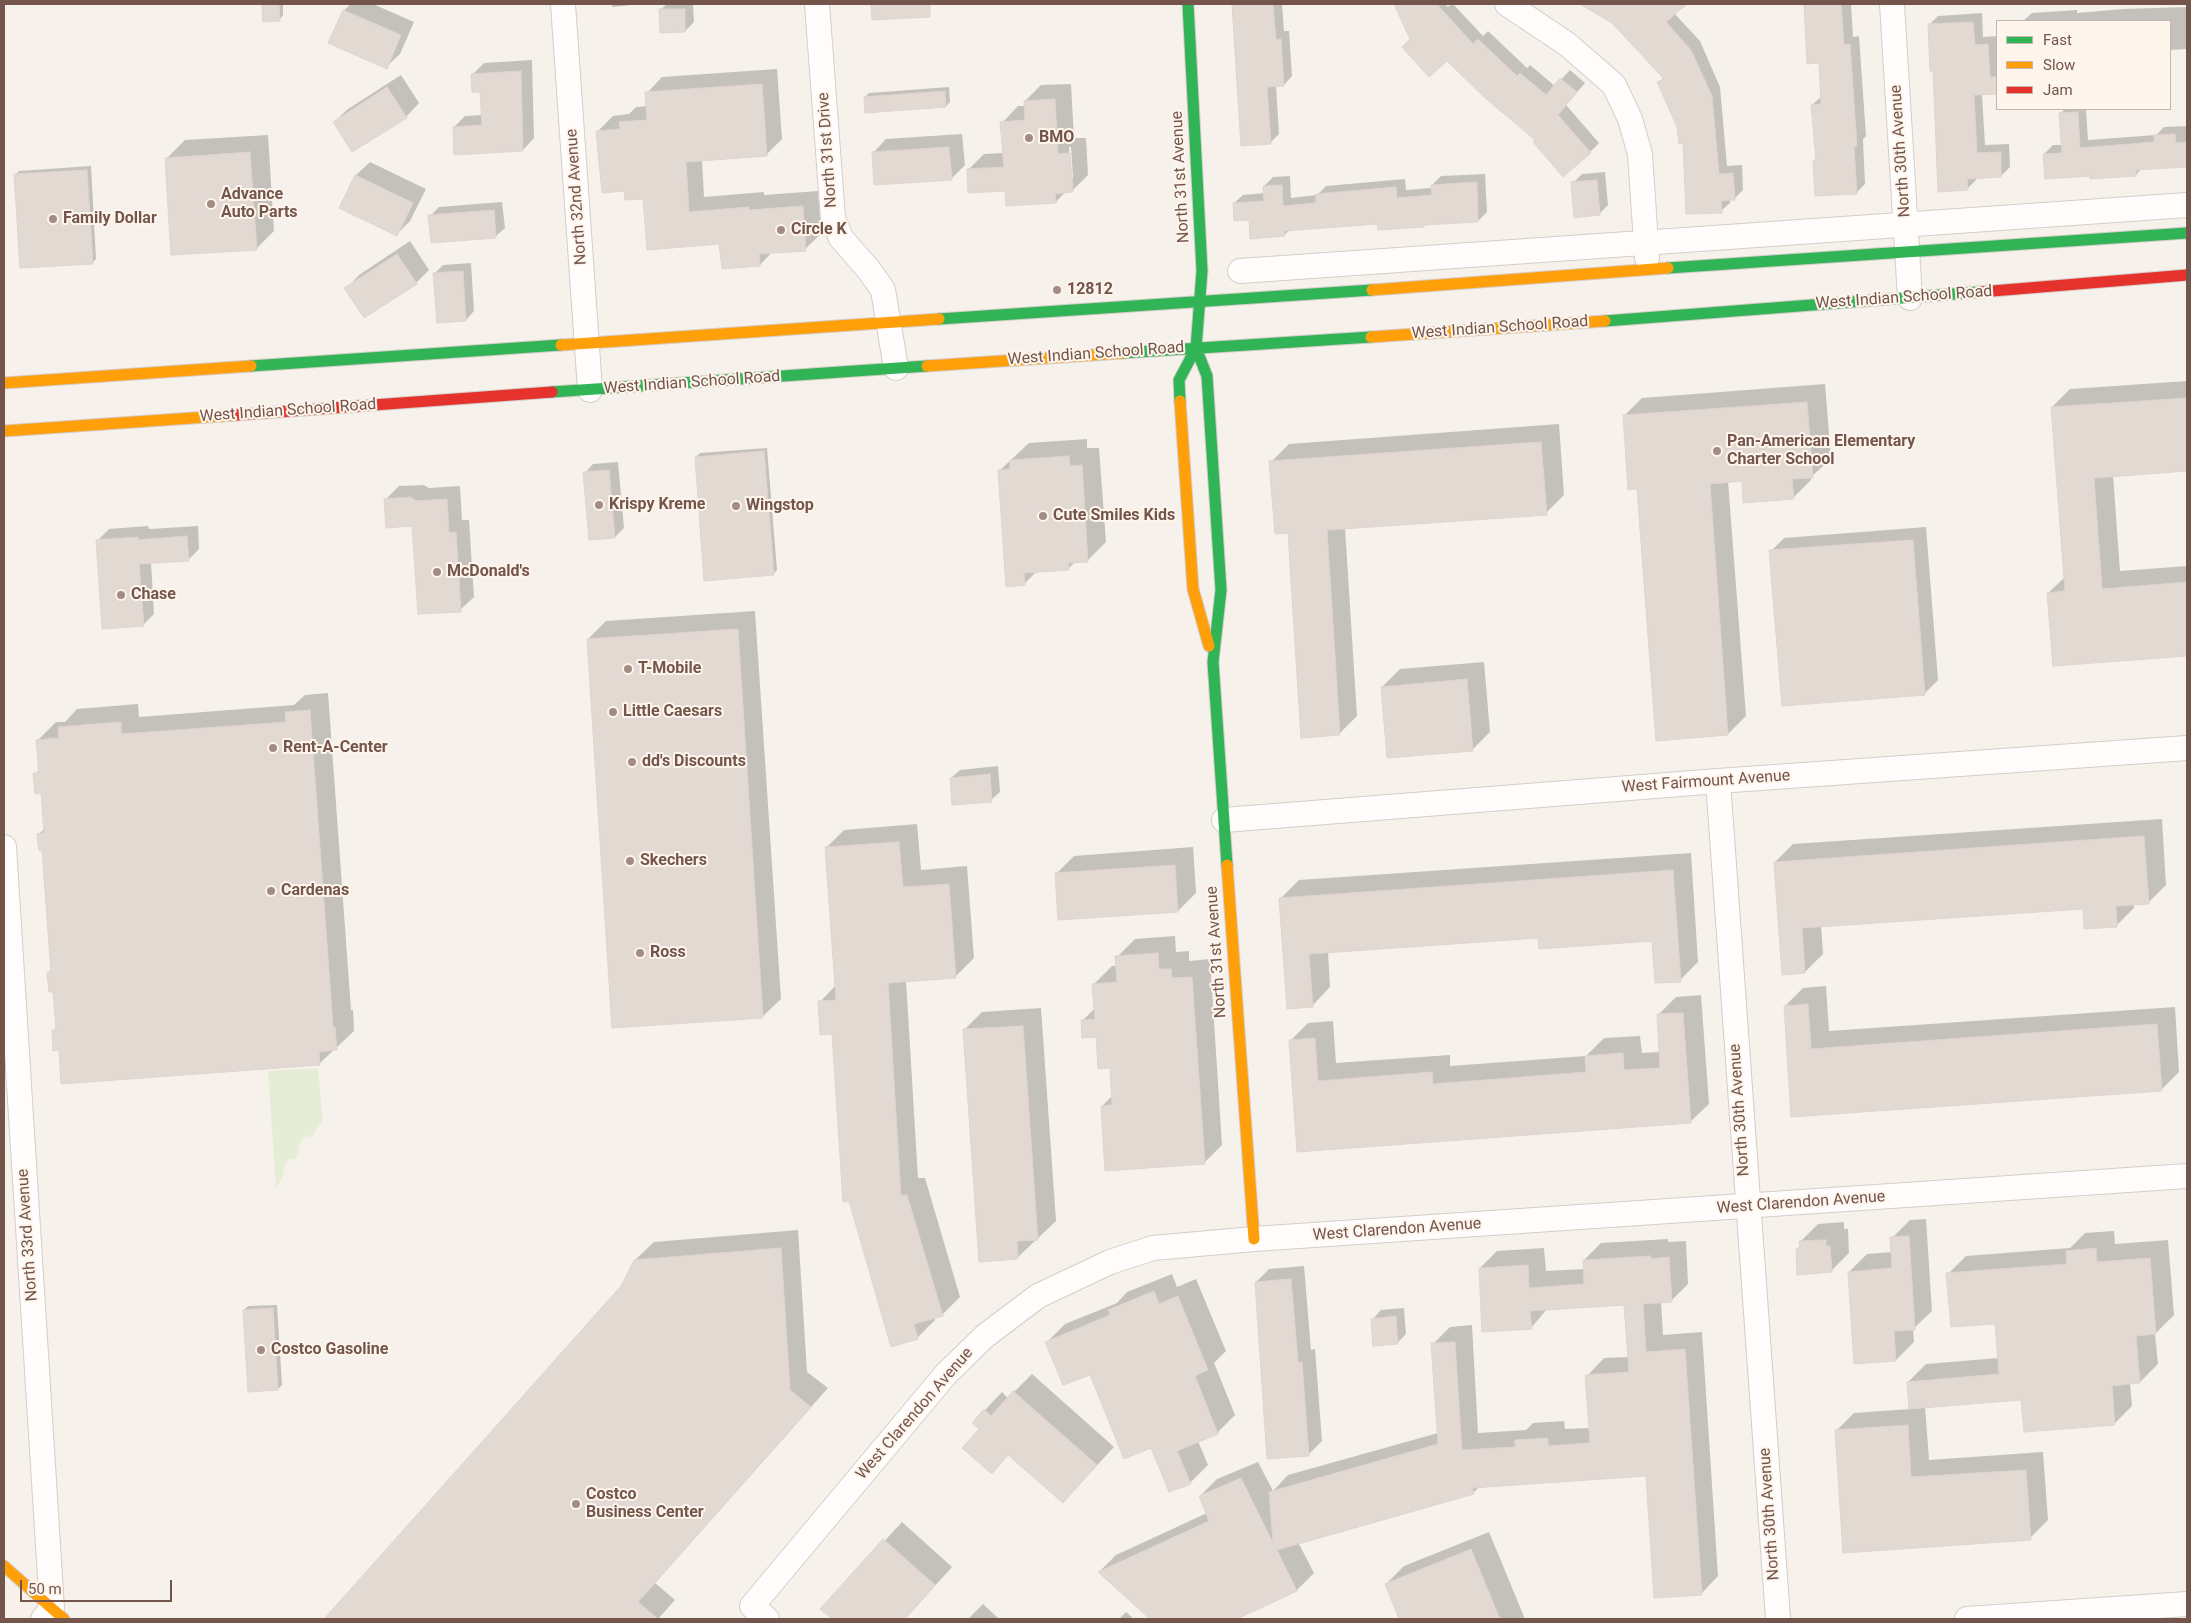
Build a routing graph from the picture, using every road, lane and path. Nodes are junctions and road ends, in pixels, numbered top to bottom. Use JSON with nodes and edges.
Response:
{"nodes":[{"id":1,"x":563,"y":4,"type":"edge"},
{"id":2,"x":817,"y":4,"type":"edge"},
{"id":3,"x":1188,"y":4,"type":"edge"},
{"id":4,"x":1507,"y":4,"type":"edge"},
{"id":5,"x":1892,"y":4,"type":"edge"},
{"id":6,"x":2187,"y":205,"type":"edge"},
{"id":7,"x":1906,"y":224,"type":"junction"},
{"id":8,"x":2187,"y":233,"type":"edge"},
{"id":9,"x":1646,"y":243,"type":"junction"},
{"id":10,"x":1907,"y":251,"type":"junction"},
{"id":11,"x":1648,"y":270,"type":"junction"},
{"id":12,"x":1240,"y":271,"type":"dead end"},
{"id":13,"x":2187,"y":275,"type":"edge"},
{"id":14,"x":1910,"y":298,"type":"junction"},
{"id":15,"x":1199,"y":300,"type":"junction"},
{"id":16,"x":889,"y":322,"type":"junction"},
{"id":17,"x":587,"y":343,"type":"junction"},
{"id":18,"x":1196,"y":348,"type":"junction"},
{"id":19,"x":896,"y":368,"type":"junction"},
{"id":20,"x":4,"y":382,"type":"edge"},
{"id":21,"x":590,"y":390,"type":"junction"},
{"id":22,"x":4,"y":431,"type":"edge"},
{"id":23,"x":1213,"y":662,"type":"junction"},
{"id":24,"x":2187,"y":748,"type":"edge"},
{"id":25,"x":1718,"y":781,"type":"junction"},
{"id":26,"x":1224,"y":820,"type":"junction"},
{"id":27,"x":4,"y":847,"type":"edge"},
{"id":28,"x":2187,"y":1176,"type":"edge"},
{"id":29,"x":1747,"y":1207,"type":"junction"},
{"id":30,"x":1254,"y":1239,"type":"junction"},
{"id":31,"x":4,"y":1566,"type":"edge"},
{"id":32,"x":2187,"y":1604,"type":"edge"},
{"id":33,"x":759,"y":1613,"type":"edge"},
{"id":34,"x":53,"y":1616,"type":"edge"},
{"id":35,"x":1778,"y":1619,"type":"edge"},
{"id":36,"x":1967,"y":1619,"type":"edge"}],
"edges":[{"from":1,"to":17,"type":"street","name":"North 32nd Avenue"},
{"from":2,"to":16,"type":"street","name":"North 31st Drive"},
{"from":3,"to":15,"type":"main road","name":"North 31st Avenue"},
{"from":4,"to":9,"type":"street"},
{"from":5,"to":7,"type":"street","name":"North 30th Avenue"},
{"from":6,"to":7,"type":"street"},
{"from":7,"to":9,"type":"street"},
{"from":7,"to":10,"type":"street","name":"North 30th Avenue"},
{"from":8,"to":10,"type":"main road"},
{"from":9,"to":11,"type":"street"},
{"from":9,"to":12,"type":"street"},
{"from":10,"to":11,"type":"main road"},
{"from":10,"to":14,"type":"street","name":"North 30th Avenue"},
{"from":11,"to":15,"type":"main road"},
{"from":13,"to":14,"type":"main road","name":"West Indian School Road"},
{"from":14,"to":18,"type":"main road","name":"West Indian School Road"},
{"from":15,"to":16,"type":"main road"},
{"from":15,"to":18,"type":"main road","name":"North 31st Avenue"},
{"from":16,"to":17,"type":"main road"},
{"from":16,"to":19,"type":"street","name":"North 31st Drive"},
{"from":17,"to":20,"type":"main road"},
{"from":17,"to":21,"type":"street","name":"North 32nd Avenue"},
{"from":18,"to":19,"type":"main road","name":"West Indian School Road"},
{"from":18,"to":23,"type":"main road","name":"North 31st Avenue"},
{"from":18,"to":23,"type":"main road","name":"North 31st Avenue"},
{"from":19,"to":21,"type":"main road","name":"West Indian School Road"},
{"from":21,"to":22,"type":"main road","name":"West Indian School Road"},
{"from":23,"to":26,"type":"main road","name":"North 31st Avenue"},
{"from":24,"to":25,"type":"street","name":"West Fairmount Avenue"},
{"from":25,"to":26,"type":"street","name":"West Fairmount Avenue"},
{"from":25,"to":29,"type":"street","name":"North 30th Avenue"},
{"from":26,"to":30,"type":"main road","name":"North 31st Avenue"},
{"from":27,"to":34,"type":"street","name":"North 33rd Avenue"},
{"from":28,"to":29,"type":"street","name":"West Clarendon Avenue"},
{"from":29,"to":30,"type":"street","name":"West Clarendon Avenue"},
{"from":29,"to":35,"type":"street","name":"North 30th Avenue"},
{"from":30,"to":33,"type":"street","name":"West Clarendon Avenue"},
{"from":31,"to":34,"type":"main road"},
{"from":32,"to":36,"type":"street"}]}
